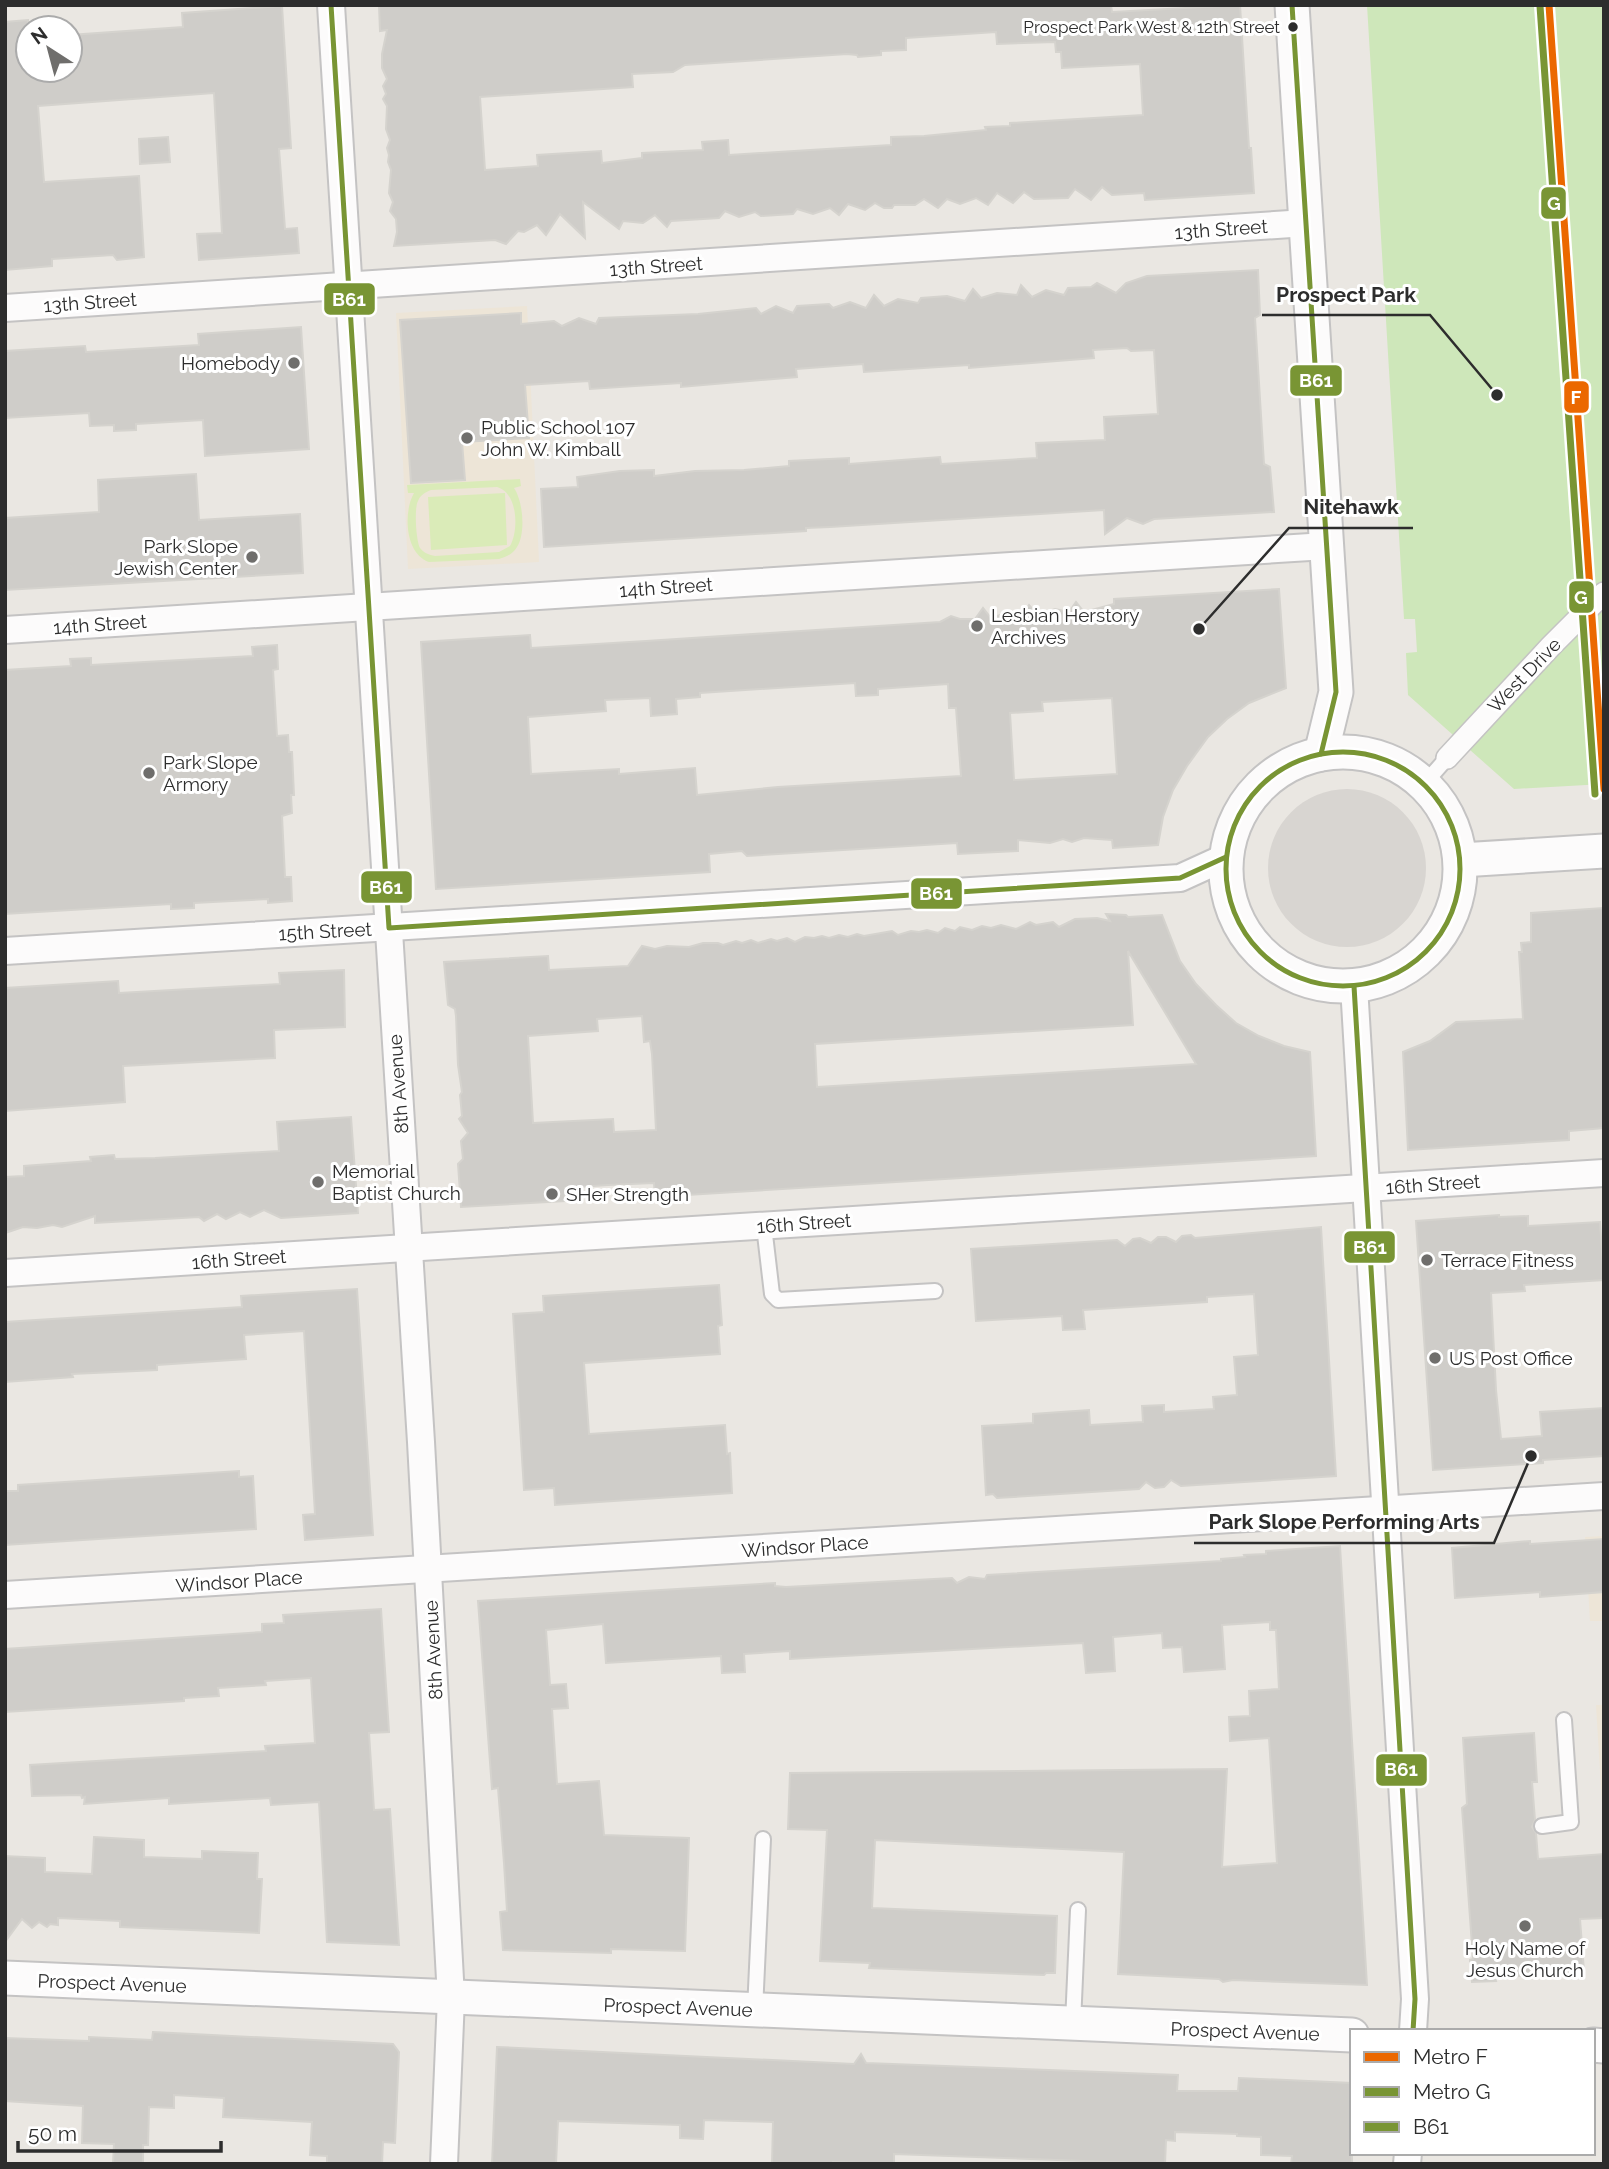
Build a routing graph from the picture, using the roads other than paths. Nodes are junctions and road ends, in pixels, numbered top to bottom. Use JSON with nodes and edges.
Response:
{"nodes":[{"id":1,"x":331,"y":5,"type":"edge"},
{"id":2,"x":1292,"y":5,"type":"edge"},
{"id":3,"x":1306,"y":223,"type":"junction"},
{"id":4,"x":349,"y":286,"type":"junction"},
{"id":5,"x":5,"y":308,"type":"edge"},
{"id":6,"x":1326,"y":545,"type":"junction"},
{"id":7,"x":1604,"y":593,"type":"edge"},
{"id":8,"x":369,"y":607,"type":"junction"},
{"id":9,"x":5,"y":630,"type":"edge"},
{"id":10,"x":1321,"y":754,"type":"junction"},
{"id":11,"x":1447,"y":758,"type":"joint"},
{"id":12,"x":1424,"y":784,"type":"junction"},
{"id":13,"x":1604,"y":851,"type":"edge"},
{"id":14,"x":1226,"y":857,"type":"junction"},
{"id":15,"x":1461,"y":860,"type":"junction"},
{"id":16,"x":388,"y":928,"type":"junction"},
{"id":17,"x":5,"y":951,"type":"edge"},
{"id":18,"x":1354,"y":986,"type":"junction"},
{"id":19,"x":1604,"y":1174,"type":"edge"},
{"id":20,"x":1366,"y":1188,"type":"junction"},
{"id":21,"x":764,"y":1226,"type":"junction"},
{"id":22,"x":409,"y":1248,"type":"junction"},
{"id":23,"x":5,"y":1273,"type":"edge"},
{"id":24,"x":935,"y":1291,"type":"dead end"},
{"id":25,"x":1604,"y":1496,"type":"edge"},
{"id":26,"x":1386,"y":1509,"type":"junction"},
{"id":27,"x":428,"y":1569,"type":"junction"},
{"id":28,"x":5,"y":1595,"type":"edge"},
{"id":29,"x":1564,"y":1720,"type":"dead end"},
{"id":30,"x":1542,"y":1826,"type":"dead end"},
{"id":31,"x":764,"y":1839,"type":"dead end"},
{"id":32,"x":1078,"y":1910,"type":"dead end"},
{"id":33,"x":5,"y":1979,"type":"edge"},
{"id":34,"x":451,"y":1998,"type":"junction"},
{"id":35,"x":755,"y":2010,"type":"junction"},
{"id":36,"x":1073,"y":2023,"type":"junction"},
{"id":37,"x":1413,"y":2029,"type":"edge"},
{"id":38,"x":1350,"y":2035,"type":"edge"},
{"id":39,"x":444,"y":2164,"type":"edge"}],
"edges":[{"from":1,"to":4,"type":"street","name":"8th Avenue"},
{"from":2,"to":3,"type":"street"},
{"from":3,"to":4,"type":"street","name":"13th Street"},
{"from":3,"to":6,"type":"street"},
{"from":4,"to":5,"type":"street","name":"13th Street"},
{"from":4,"to":8,"type":"street","name":"8th Avenue"},
{"from":6,"to":8,"type":"street","name":"14th Street"},
{"from":6,"to":10,"type":"street"},
{"from":7,"to":11,"type":"street","name":"West Drive"},
{"from":8,"to":9,"type":"street","name":"14th Street"},
{"from":8,"to":16,"type":"street","name":"8th Avenue"},
{"from":10,"to":12,"type":"street"},
{"from":10,"to":14,"type":"street"},
{"from":11,"to":12,"type":"lane"},
{"from":12,"to":15,"type":"street"},
{"from":13,"to":15,"type":"street"},
{"from":14,"to":16,"type":"street","name":"15th Street"},
{"from":14,"to":18,"type":"street"},
{"from":15,"to":18,"type":"street"},
{"from":16,"to":17,"type":"street","name":"15th Street"},
{"from":16,"to":22,"type":"street","name":"8th Avenue"},
{"from":18,"to":20,"type":"street"},
{"from":19,"to":20,"type":"street","name":"16th Street"},
{"from":20,"to":21,"type":"street","name":"16th Street"},
{"from":20,"to":26,"type":"street"},
{"from":21,"to":22,"type":"street","name":"16th Street"},
{"from":21,"to":24,"type":"lane"},
{"from":22,"to":23,"type":"street","name":"16th Street"},
{"from":22,"to":27,"type":"street","name":"8th Avenue"},
{"from":25,"to":26,"type":"street","name":"Windsor Place"},
{"from":26,"to":27,"type":"street","name":"Windsor Place"},
{"from":26,"to":37,"type":"street"},
{"from":27,"to":28,"type":"street","name":"Windsor Place"},
{"from":27,"to":34,"type":"street","name":"8th Avenue"},
{"from":29,"to":30,"type":"lane"},
{"from":31,"to":35,"type":"lane"},
{"from":32,"to":36,"type":"lane"},
{"from":33,"to":34,"type":"street","name":"Prospect Avenue"},
{"from":34,"to":35,"type":"street","name":"Prospect Avenue"},
{"from":34,"to":39,"type":"street","name":"8th Avenue"},
{"from":35,"to":36,"type":"street","name":"Prospect Avenue"},
{"from":36,"to":38,"type":"street","name":"Prospect Avenue"}]}
